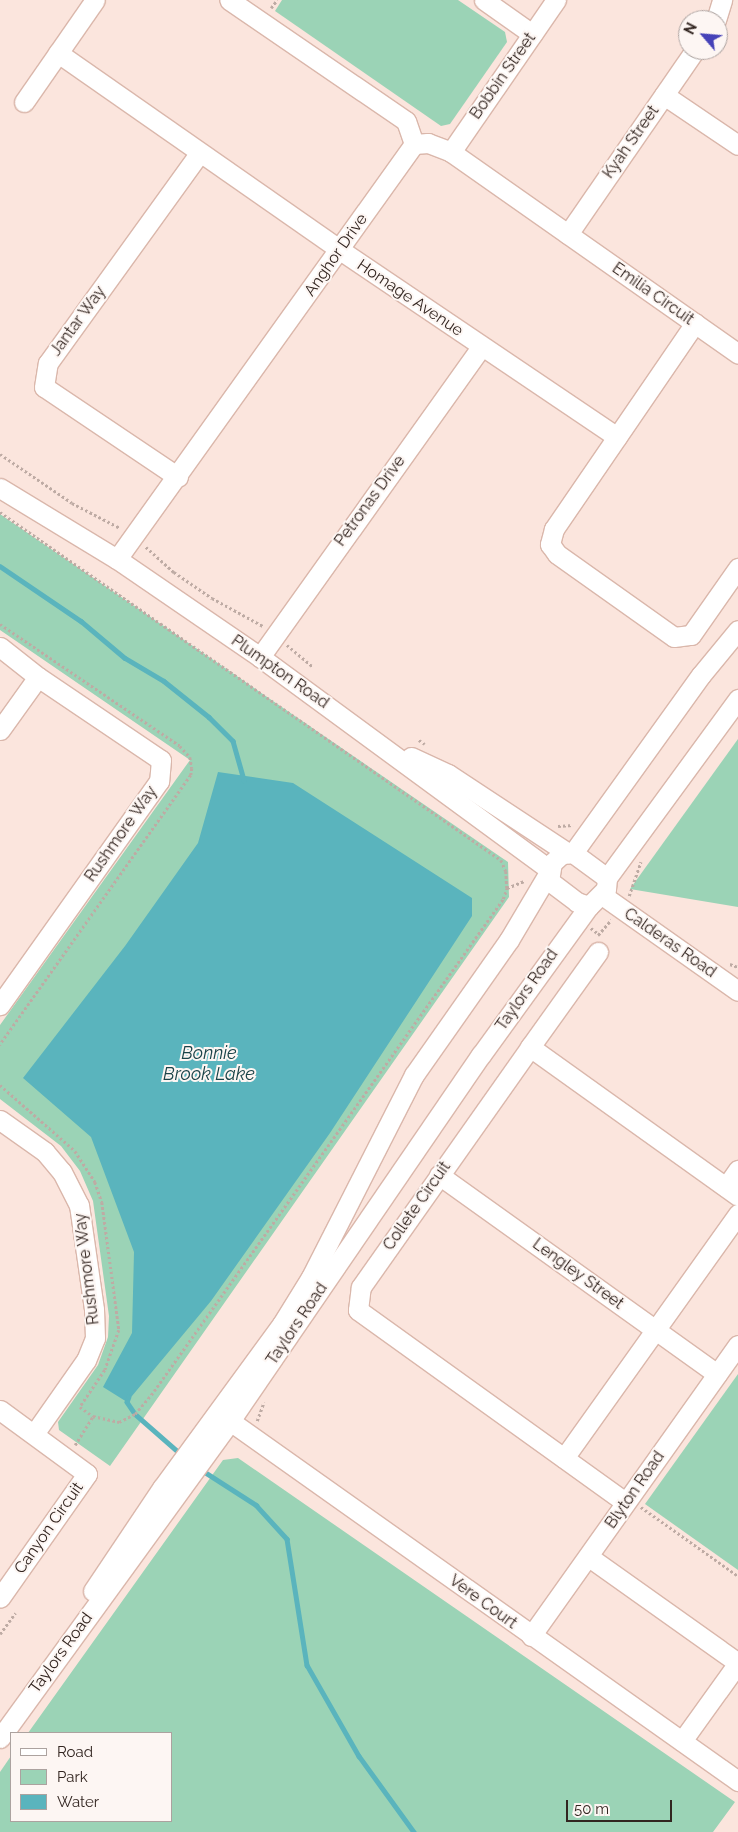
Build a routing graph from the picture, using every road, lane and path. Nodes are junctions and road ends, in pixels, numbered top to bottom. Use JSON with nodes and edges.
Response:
{"nodes":[{"id":1,"x":94,"y":0,"type":"edge"},
{"id":2,"x":229,"y":0,"type":"edge"},
{"id":3,"x":484,"y":0,"type":"edge"},
{"id":4,"x":556,"y":0,"type":"edge"},
{"id":5,"x":532,"y":34,"type":"junction"},
{"id":6,"x":58,"y":52,"type":"junction"},
{"id":7,"x":688,"y":60,"type":"edge"},
{"id":8,"x":664,"y":95,"type":"junction"},
{"id":9,"x":24,"y":102,"type":"dead end"},
{"id":10,"x":414,"y":144,"type":"junction"},
{"id":11,"x":738,"y":145,"type":"edge"},
{"id":12,"x":451,"y":152,"type":"junction"},
{"id":13,"x":199,"y":154,"type":"junction"},
{"id":14,"x":568,"y":234,"type":"junction"},
{"id":15,"x":340,"y":250,"type":"junction"},
{"id":16,"x":695,"y":323,"type":"junction"},
{"id":17,"x":481,"y":347,"type":"junction"},
{"id":18,"x":738,"y":354,"type":"edge"},
{"id":19,"x":618,"y":437,"type":"junction"},
{"id":20,"x":0,"y":454,"type":"edge"},
{"id":21,"x":178,"y":476,"type":"junction"},
{"id":22,"x":0,"y":488,"type":"edge"},
{"id":23,"x":0,"y":512,"type":"edge"},
{"id":24,"x":134,"y":538,"type":"junction"},
{"id":25,"x":118,"y":560,"type":"junction"},
{"id":26,"x":738,"y":568,"type":"edge"},
{"id":27,"x":0,"y":624,"type":"edge"},
{"id":28,"x":738,"y":630,"type":"edge"},
{"id":29,"x":275,"y":634,"type":"junction"},
{"id":30,"x":0,"y":647,"type":"edge"},
{"id":31,"x":260,"y":657,"type":"junction"},
{"id":32,"x":312,"y":666,"type":"dead end"},
{"id":33,"x":38,"y":677,"type":"junction"},
{"id":34,"x":738,"y":699,"type":"edge"},
{"id":35,"x":0,"y":730,"type":"edge"},
{"id":36,"x":378,"y":742,"type":"junction"},
{"id":37,"x":570,"y":853,"type":"junction"},
{"id":38,"x":549,"y":872,"type":"junction"},
{"id":39,"x":634,"y":877,"type":"dead end"},
{"id":40,"x":526,"y":880,"type":"dead end"},
{"id":41,"x":507,"y":888,"type":"junction"},
{"id":42,"x":599,"y":893,"type":"junction"},
{"id":43,"x":630,"y":894,"type":"dead end"},
{"id":44,"x":598,"y":952,"type":"dead end"},
{"id":45,"x":738,"y":991,"type":"edge"},
{"id":46,"x":0,"y":1005,"type":"edge"},
{"id":47,"x":0,"y":1045,"type":"edge"},
{"id":48,"x":530,"y":1047,"type":"junction"},
{"id":49,"x":0,"y":1120,"type":"edge"},
{"id":50,"x":738,"y":1170,"type":"edge"},
{"id":51,"x":438,"y":1175,"type":"junction"},
{"id":52,"x":732,"y":1191,"type":"edge"},
{"id":53,"x":738,"y":1214,"type":"edge"},
{"id":54,"x":656,"y":1330,"type":"junction"},
{"id":55,"x":738,"y":1345,"type":"edge"},
{"id":56,"x":717,"y":1374,"type":"junction"},
{"id":57,"x":0,"y":1410,"type":"edge"},
{"id":58,"x":230,"y":1421,"type":"junction"},
{"id":59,"x":34,"y":1434,"type":"junction"},
{"id":60,"x":75,"y":1445,"type":"dead end"},
{"id":61,"x":564,"y":1458,"type":"junction"},
{"id":62,"x":625,"y":1502,"type":"junction"},
{"id":63,"x":589,"y":1557,"type":"junction"},
{"id":64,"x":738,"y":1576,"type":"edge"},
{"id":65,"x":0,"y":1598,"type":"edge"},
{"id":66,"x":15,"y":1613,"type":"dead end"},
{"id":67,"x":85,"y":1620,"type":"junction"},
{"id":68,"x":0,"y":1634,"type":"edge"},
{"id":69,"x":531,"y":1636,"type":"junction"},
{"id":70,"x":738,"y":1663,"type":"edge"},
{"id":71,"x":0,"y":1738,"type":"edge"},
{"id":72,"x":682,"y":1741,"type":"junction"},
{"id":73,"x":738,"y":1781,"type":"edge"}],
"edges":[{"from":1,"to":6,"type":"street"},
{"from":2,"to":10,"type":"street"},
{"from":3,"to":5,"type":"street"},
{"from":4,"to":5,"type":"street","name":"Bobbin Street"},
{"from":5,"to":12,"type":"street","name":"Bobbin Street"},
{"from":6,"to":9,"type":"street"},
{"from":6,"to":13,"type":"street","name":"Homage Avenue"},
{"from":7,"to":8,"type":"street","name":"Kyah Street"},
{"from":8,"to":11,"type":"street"},
{"from":8,"to":14,"type":"street","name":"Kyah Street"},
{"from":10,"to":12,"type":"street","name":"Emilia Circuit"},
{"from":10,"to":15,"type":"street","name":"Anghor Drive"},
{"from":12,"to":14,"type":"street","name":"Emilia Circuit"},
{"from":13,"to":15,"type":"street","name":"Homage Avenue"},
{"from":13,"to":21,"type":"street","name":"Jantar Way"},
{"from":14,"to":16,"type":"street","name":"Emilia Circuit"},
{"from":15,"to":17,"type":"street","name":"Homage Avenue"},
{"from":15,"to":21,"type":"street","name":"Anghor Drive"},
{"from":16,"to":18,"type":"street","name":"Emilia Circuit"},
{"from":16,"to":19,"type":"street"},
{"from":17,"to":19,"type":"street","name":"Homage Avenue"},
{"from":17,"to":29,"type":"street","name":"Petronas Drive"},
{"from":19,"to":26,"type":"street"},
{"from":20,"to":24,"type":"path"},
{"from":21,"to":24,"type":"street","name":"Anghor Drive"},
{"from":22,"to":25,"type":"street","name":"Plumpton Road"},
{"from":23,"to":41,"type":"path"},
{"from":24,"to":25,"type":"street","name":"Anghor Drive"},
{"from":24,"to":29,"type":"path"},
{"from":25,"to":31,"type":"street","name":"Plumpton Road"},
{"from":27,"to":47,"type":"path"},
{"from":28,"to":37,"type":"street"},
{"from":29,"to":31,"type":"street","name":"Petronas Drive"},
{"from":29,"to":32,"type":"path"},
{"from":30,"to":33,"type":"street"},
{"from":31,"to":36,"type":"street","name":"Plumpton Road"},
{"from":33,"to":35,"type":"street"},
{"from":33,"to":46,"type":"street","name":"Rushmore Way"},
{"from":34,"to":42,"type":"street","name":"Taylors Road"},
{"from":36,"to":37,"type":"street"},
{"from":36,"to":38,"type":"street","name":"Plumpton Road"},
{"from":37,"to":38,"type":"street"},
{"from":37,"to":42,"type":"street"},
{"from":38,"to":42,"type":"street","name":"Plumpton Road"},
{"from":38,"to":67,"type":"street"},
{"from":39,"to":43,"type":"path"},
{"from":40,"to":41,"type":"path"},
{"from":41,"to":60,"type":"path"},
{"from":42,"to":45,"type":"street","name":"Calderas Road"},
{"from":42,"to":58,"type":"street","name":"Taylors Road"},
{"from":44,"to":48,"type":"street","name":"Collete Circuit"},
{"from":48,"to":51,"type":"street","name":"Collete Circuit"},
{"from":48,"to":52,"type":"street"},
{"from":49,"to":59,"type":"street","name":"Rushmore Way"},
{"from":50,"to":52,"type":"street"},
{"from":51,"to":54,"type":"street","name":"Lengley Street"},
{"from":51,"to":61,"type":"street","name":"Collete Circuit"},
{"from":53,"to":54,"type":"street"},
{"from":54,"to":56,"type":"street","name":"Lengley Street"},
{"from":54,"to":61,"type":"street"},
{"from":55,"to":56,"type":"street","name":"Blyton Road"},
{"from":56,"to":62,"type":"street","name":"Blyton Road"},
{"from":57,"to":59,"type":"street","name":"Canyon Circuit"},
{"from":58,"to":67,"type":"street","name":"Taylors Road"},
{"from":58,"to":69,"type":"street","name":"Vere Court"},
{"from":59,"to":65,"type":"street","name":"Canyon Circuit"},
{"from":61,"to":62,"type":"street","name":"Collete Circuit"},
{"from":62,"to":63,"type":"street","name":"Blyton Road"},
{"from":62,"to":64,"type":"path"},
{"from":63,"to":69,"type":"street","name":"Blyton Road"},
{"from":63,"to":70,"type":"street"},
{"from":66,"to":68,"type":"path"},
{"from":67,"to":71,"type":"street","name":"Taylors Road"},
{"from":69,"to":72,"type":"street","name":"Vere Court"},
{"from":70,"to":72,"type":"street"},
{"from":72,"to":73,"type":"street","name":"Vere Court"}]}
